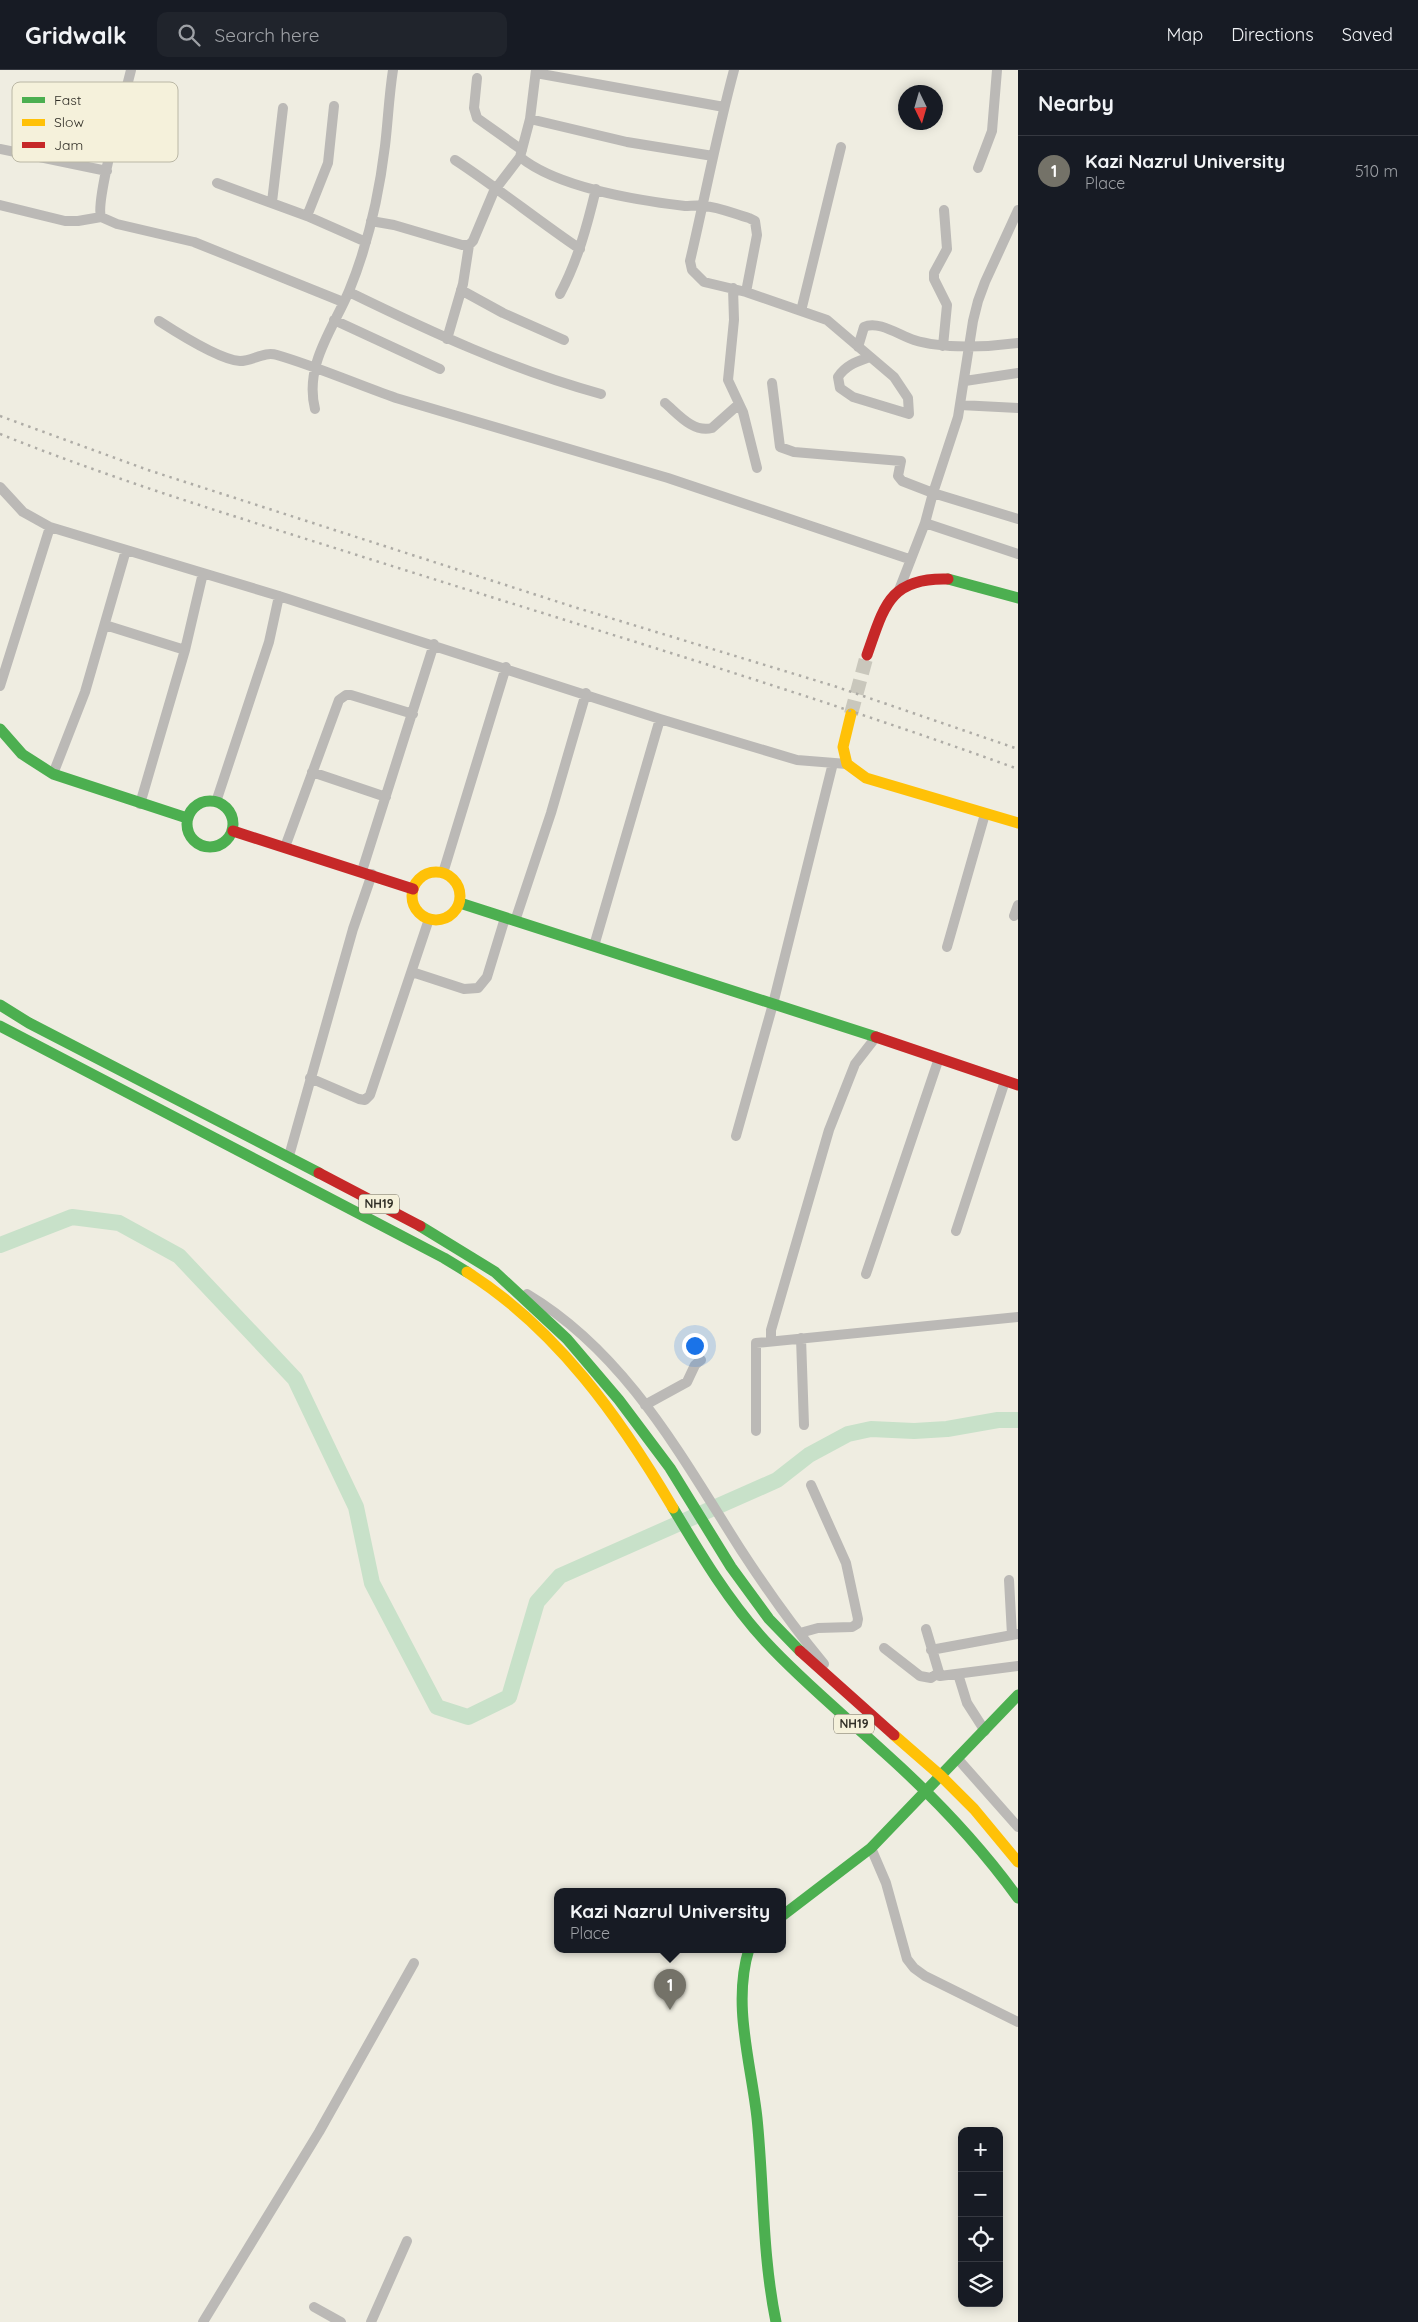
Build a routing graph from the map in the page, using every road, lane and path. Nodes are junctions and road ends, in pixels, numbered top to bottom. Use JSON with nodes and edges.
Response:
{"nodes":[{"id":1,"x":393,"y":70,"type":"edge"},
{"id":2,"x":734,"y":70,"type":"edge"},
{"id":3,"x":997,"y":70,"type":"edge"},
{"id":4,"x":536,"y":71,"type":"edge"},
{"id":5,"x":477,"y":78,"type":"dead end"},
{"id":6,"x":334,"y":106,"type":"dead end"},
{"id":7,"x":283,"y":108,"type":"dead end"},
{"id":8,"x":724,"y":108,"type":"junction"},
{"id":9,"x":530,"y":119,"type":"junction"},
{"id":10,"x":841,"y":147,"type":"dead end"},
{"id":11,"x":521,"y":153,"type":"junction"},
{"id":12,"x":713,"y":156,"type":"junction"},
{"id":13,"x":455,"y":160,"type":"dead end"},
{"id":14,"x":60,"y":162,"type":"edge"},
{"id":15,"x":109,"y":162,"type":"edge"},
{"id":16,"x":978,"y":168,"type":"dead end"},
{"id":17,"x":107,"y":172,"type":"junction"},
{"id":18,"x":217,"y":183,"type":"dead end"},
{"id":19,"x":497,"y":187,"type":"junction"},
{"id":20,"x":596,"y":189,"type":"junction"},
{"id":21,"x":272,"y":202,"type":"junction"},
{"id":22,"x":0,"y":205,"type":"edge"},
{"id":23,"x":704,"y":206,"type":"junction"},
{"id":24,"x":944,"y":210,"type":"dead end"},
{"id":25,"x":1017,"y":215,"type":"edge"},
{"id":26,"x":307,"y":216,"type":"junction"},
{"id":27,"x":101,"y":217,"type":"junction"},
{"id":28,"x":371,"y":221,"type":"junction"},
{"id":29,"x":366,"y":242,"type":"junction"},
{"id":30,"x":469,"y":245,"type":"junction"},
{"id":31,"x":580,"y":249,"type":"junction"},
{"id":32,"x":733,"y":288,"type":"junction"},
{"id":33,"x":461,"y":290,"type":"junction"},
{"id":34,"x":349,"y":292,"type":"junction"},
{"id":35,"x":746,"y":292,"type":"junction"},
{"id":36,"x":560,"y":294,"type":"dead end"},
{"id":37,"x":343,"y":302,"type":"junction"},
{"id":38,"x":802,"y":311,"type":"junction"},
{"id":39,"x":334,"y":320,"type":"junction"},
{"id":40,"x":159,"y":321,"type":"dead end"},
{"id":41,"x":447,"y":339,"type":"junction"},
{"id":42,"x":564,"y":340,"type":"dead end"},
{"id":43,"x":1018,"y":343,"type":"edge"},
{"id":44,"x":970,"y":345,"type":"junction"},
{"id":45,"x":943,"y":346,"type":"junction"},
{"id":46,"x":858,"y":347,"type":"junction"},
{"id":47,"x":870,"y":357,"type":"junction"},
{"id":48,"x":315,"y":369,"type":"junction"},
{"id":49,"x":440,"y":369,"type":"dead end"},
{"id":50,"x":1018,"y":373,"type":"edge"},
{"id":51,"x":965,"y":380,"type":"junction"},
{"id":52,"x":772,"y":383,"type":"dead end"},
{"id":53,"x":601,"y":394,"type":"dead end"},
{"id":54,"x":665,"y":403,"type":"dead end"},
{"id":55,"x":739,"y":404,"type":"junction"},
{"id":56,"x":960,"y":405,"type":"junction"},
{"id":57,"x":1018,"y":408,"type":"edge"},
{"id":58,"x":315,"y":409,"type":"dead end"},
{"id":59,"x":757,"y":468,"type":"dead end"},
{"id":60,"x":0,"y":487,"type":"edge"},
{"id":61,"x":933,"y":493,"type":"junction"},
{"id":62,"x":1018,"y":519,"type":"edge"},
{"id":63,"x":925,"y":523,"type":"junction"},
{"id":64,"x":50,"y":527,"type":"junction"},
{"id":65,"x":126,"y":550,"type":"junction"},
{"id":66,"x":1018,"y":554,"type":"edge"},
{"id":67,"x":909,"y":559,"type":"junction"},
{"id":68,"x":203,"y":572,"type":"junction"},
{"id":69,"x":899,"y":590,"type":"junction"},
{"id":70,"x":279,"y":596,"type":"junction"},
{"id":71,"x":1018,"y":598,"type":"edge"},
{"id":72,"x":105,"y":625,"type":"junction"},
{"id":73,"x":434,"y":644,"type":"junction"},
{"id":74,"x":185,"y":650,"type":"junction"},
{"id":75,"x":867,"y":655,"type":"tunnel mouth"},
{"id":76,"x":506,"y":667,"type":"junction"},
{"id":77,"x":0,"y":686,"type":"edge"},
{"id":78,"x":586,"y":693,"type":"junction"},
{"id":79,"x":413,"y":714,"type":"junction"},
{"id":80,"x":851,"y":714,"type":"tunnel mouth"},
{"id":81,"x":660,"y":719,"type":"junction"},
{"id":82,"x":0,"y":730,"type":"edge"},
{"id":83,"x":833,"y":764,"type":"junction"},
{"id":84,"x":847,"y":764,"type":"junction"},
{"id":85,"x":312,"y":772,"type":"junction"},
{"id":86,"x":53,"y":774,"type":"junction"},
{"id":87,"x":386,"y":797,"type":"junction"},
{"id":88,"x":216,"y":802,"type":"junction"},
{"id":89,"x":140,"y":804,"type":"junction"},
{"id":90,"x":985,"y":814,"type":"junction"},
{"id":91,"x":187,"y":818,"type":"junction"},
{"id":92,"x":1018,"y":823,"type":"edge"},
{"id":93,"x":233,"y":830,"type":"junction"},
{"id":94,"x":285,"y":847,"type":"junction"},
{"id":95,"x":367,"y":873,"type":"junction"},
{"id":96,"x":443,"y":873,"type":"junction"},
{"id":97,"x":413,"y":889,"type":"junction"},
{"id":98,"x":460,"y":903,"type":"junction"},
{"id":99,"x":1018,"y":904,"type":"edge"},
{"id":100,"x":1014,"y":916,"type":"dead end"},
{"id":101,"x":429,"y":919,"type":"junction"},
{"id":102,"x":510,"y":919,"type":"junction"},
{"id":103,"x":594,"y":946,"type":"junction"},
{"id":104,"x":946,"y":947,"type":"dead end"},
{"id":105,"x":412,"y":972,"type":"junction"},
{"id":106,"x":773,"y":1004,"type":"junction"},
{"id":107,"x":0,"y":1005,"type":"edge"},
{"id":108,"x":0,"y":1026,"type":"edge"},
{"id":109,"x":876,"y":1037,"type":"junction"},
{"id":110,"x":939,"y":1058,"type":"junction"},
{"id":111,"x":310,"y":1078,"type":"junction"},
{"id":112,"x":1005,"y":1080,"type":"junction"},
{"id":113,"x":1018,"y":1085,"type":"edge"},
{"id":114,"x":736,"y":1136,"type":"dead end"},
{"id":115,"x":289,"y":1156,"type":"junction"},
{"id":116,"x":956,"y":1231,"type":"dead end"},
{"id":117,"x":866,"y":1274,"type":"dead end"},
{"id":118,"x":507,"y":1282,"type":"junction"},
{"id":119,"x":1018,"y":1316,"type":"edge"},
{"id":120,"x":800,"y":1338,"type":"junction"},
{"id":121,"x":771,"y":1340,"type":"junction"},
{"id":122,"x":701,"y":1360,"type":"dead end"},
{"id":123,"x":645,"y":1405,"type":"junction"},
{"id":124,"x":804,"y":1425,"type":"dead end"},
{"id":125,"x":756,"y":1431,"type":"dead end"},
{"id":126,"x":811,"y":1485,"type":"dead end"},
{"id":127,"x":1009,"y":1580,"type":"dead end"},
{"id":128,"x":926,"y":1629,"type":"dead end"},
{"id":129,"x":800,"y":1633,"type":"junction"},
{"id":130,"x":1015,"y":1634,"type":"edge"},
{"id":131,"x":884,"y":1648,"type":"dead end"},
{"id":132,"x":932,"y":1650,"type":"junction"},
{"id":133,"x":1018,"y":1666,"type":"edge"},
{"id":134,"x":938,"y":1673,"type":"junction"},
{"id":135,"x":958,"y":1674,"type":"junction"},
{"id":136,"x":1018,"y":1695,"type":"edge"},
{"id":137,"x":849,"y":1696,"type":"junction"},
{"id":138,"x":985,"y":1731,"type":"junction"},
{"id":139,"x":957,"y":1758,"type":"junction"},
{"id":140,"x":941,"y":1776,"type":"junction"},
{"id":141,"x":927,"y":1792,"type":"junction"},
{"id":142,"x":1018,"y":1827,"type":"edge"},
{"id":143,"x":871,"y":1848,"type":"junction"},
{"id":144,"x":1018,"y":1862,"type":"edge"},
{"id":145,"x":1018,"y":1898,"type":"edge"},
{"id":146,"x":786,"y":1913,"type":"edge"},
{"id":147,"x":748,"y":1953,"type":"edge"},
{"id":148,"x":414,"y":1963,"type":"dead end"},
{"id":149,"x":1018,"y":2022,"type":"edge"},
{"id":150,"x":407,"y":2242,"type":"dead end"},
{"id":151,"x":314,"y":2307,"type":"dead end"},
{"id":152,"x":203,"y":2322,"type":"edge"},
{"id":153,"x":341,"y":2322,"type":"edge"},
{"id":154,"x":370,"y":2322,"type":"edge"},
{"id":155,"x":776,"y":2322,"type":"edge"}],
"edges":[{"from":1,"to":28,"type":"street"},
{"from":2,"to":8,"type":"street"},
{"from":3,"to":16,"type":"street"},
{"from":4,"to":8,"type":"street"},
{"from":4,"to":9,"type":"street"},
{"from":5,"to":11,"type":"street"},
{"from":6,"to":26,"type":"street"},
{"from":7,"to":21,"type":"street"},
{"from":8,"to":12,"type":"street"},
{"from":9,"to":11,"type":"street"},
{"from":9,"to":12,"type":"street"},
{"from":10,"to":38,"type":"street"},
{"from":11,"to":19,"type":"street"},
{"from":11,"to":20,"type":"street"},
{"from":12,"to":23,"type":"street"},
{"from":13,"to":19,"type":"street"},
{"from":14,"to":17,"type":"street"},
{"from":15,"to":17,"type":"street"},
{"from":17,"to":27,"type":"street"},
{"from":18,"to":21,"type":"street"},
{"from":19,"to":30,"type":"street"},
{"from":19,"to":31,"type":"street"},
{"from":20,"to":23,"type":"street"},
{"from":20,"to":31,"type":"street"},
{"from":21,"to":26,"type":"street"},
{"from":22,"to":27,"type":"street"},
{"from":23,"to":32,"type":"street"},
{"from":23,"to":35,"type":"street"},
{"from":24,"to":45,"type":"street"},
{"from":25,"to":44,"type":"street"},
{"from":26,"to":29,"type":"street"},
{"from":27,"to":37,"type":"street"},
{"from":28,"to":29,"type":"street"},
{"from":28,"to":30,"type":"street"},
{"from":29,"to":34,"type":"street"},
{"from":30,"to":33,"type":"street"},
{"from":31,"to":36,"type":"street"},
{"from":32,"to":35,"type":"street"},
{"from":32,"to":55,"type":"street"},
{"from":33,"to":41,"type":"street"},
{"from":33,"to":42,"type":"street"},
{"from":34,"to":37,"type":"street"},
{"from":34,"to":41,"type":"street"},
{"from":35,"to":38,"type":"street"},
{"from":37,"to":39,"type":"street"},
{"from":38,"to":46,"type":"street"},
{"from":39,"to":48,"type":"street"},
{"from":39,"to":49,"type":"street"},
{"from":40,"to":48,"type":"street"},
{"from":41,"to":53,"type":"street"},
{"from":43,"to":44,"type":"street"},
{"from":44,"to":45,"type":"street"},
{"from":44,"to":51,"type":"street"},
{"from":45,"to":46,"type":"street"},
{"from":46,"to":47,"type":"street"},
{"from":47,"to":47,"type":"street"},
{"from":48,"to":58,"type":"street"},
{"from":48,"to":67,"type":"street"},
{"from":50,"to":51,"type":"street"},
{"from":51,"to":56,"type":"street"},
{"from":52,"to":61,"type":"street"},
{"from":54,"to":55,"type":"street"},
{"from":55,"to":59,"type":"street"},
{"from":56,"to":57,"type":"street"},
{"from":56,"to":61,"type":"street"},
{"from":60,"to":64,"type":"street"},
{"from":61,"to":62,"type":"street"},
{"from":61,"to":63,"type":"street"},
{"from":63,"to":66,"type":"street"},
{"from":63,"to":67,"type":"street"},
{"from":64,"to":65,"type":"street"},
{"from":64,"to":77,"type":"street"},
{"from":65,"to":68,"type":"street"},
{"from":65,"to":72,"type":"street"},
{"from":67,"to":69,"type":"street"},
{"from":68,"to":70,"type":"street"},
{"from":68,"to":74,"type":"street"},
{"from":69,"to":71,"type":"main road"},
{"from":69,"to":75,"type":"main road"},
{"from":70,"to":73,"type":"street"},
{"from":70,"to":88,"type":"street"},
{"from":72,"to":74,"type":"street"},
{"from":72,"to":86,"type":"street"},
{"from":73,"to":76,"type":"street"},
{"from":73,"to":79,"type":"street"},
{"from":74,"to":89,"type":"street"},
{"from":76,"to":78,"type":"street"},
{"from":76,"to":96,"type":"street"},
{"from":78,"to":81,"type":"street"},
{"from":78,"to":102,"type":"street"},
{"from":79,"to":85,"type":"street"},
{"from":79,"to":87,"type":"street"},
{"from":80,"to":84,"type":"main road"},
{"from":81,"to":83,"type":"street"},
{"from":81,"to":103,"type":"street"},
{"from":82,"to":86,"type":"main road"},
{"from":83,"to":84,"type":"street"},
{"from":83,"to":106,"type":"street"},
{"from":84,"to":90,"type":"main road"},
{"from":85,"to":87,"type":"street"},
{"from":85,"to":94,"type":"street"},
{"from":86,"to":89,"type":"main road"},
{"from":87,"to":95,"type":"street"},
{"from":88,"to":91,"type":"main road"},
{"from":88,"to":93,"type":"main road"},
{"from":89,"to":91,"type":"main road"},
{"from":90,"to":92,"type":"main road"},
{"from":90,"to":104,"type":"street"},
{"from":91,"to":93,"type":"main road"},
{"from":93,"to":94,"type":"main road"},
{"from":94,"to":95,"type":"main road"},
{"from":95,"to":97,"type":"main road"},
{"from":95,"to":111,"type":"street"},
{"from":96,"to":97,"type":"main road"},
{"from":96,"to":98,"type":"main road"},
{"from":97,"to":101,"type":"main road"},
{"from":98,"to":101,"type":"main road"},
{"from":98,"to":102,"type":"main road"},
{"from":99,"to":100,"type":"street"},
{"from":101,"to":105,"type":"street"},
{"from":102,"to":103,"type":"main road"},
{"from":102,"to":105,"type":"street"},
{"from":103,"to":106,"type":"main road"},
{"from":105,"to":111,"type":"street"},
{"from":106,"to":109,"type":"main road"},
{"from":106,"to":114,"type":"street"},
{"from":107,"to":115,"type":"main road","number":"NH19"},
{"from":108,"to":141,"type":"main road","number":"NH19"},
{"from":109,"to":110,"type":"main road"},
{"from":109,"to":121,"type":"street"},
{"from":110,"to":112,"type":"main road"},
{"from":110,"to":117,"type":"street"},
{"from":111,"to":115,"type":"street"},
{"from":112,"to":113,"type":"main road"},
{"from":112,"to":116,"type":"street"},
{"from":115,"to":118,"type":"main road","number":"NH19"},
{"from":118,"to":123,"type":"street"},
{"from":118,"to":137,"type":"main road","number":"NH19"},
{"from":119,"to":120,"type":"street"},
{"from":120,"to":121,"type":"street"},
{"from":120,"to":124,"type":"street"},
{"from":121,"to":125,"type":"street"},
{"from":122,"to":123,"type":"street"},
{"from":123,"to":129,"type":"street"},
{"from":126,"to":129,"type":"street"},
{"from":127,"to":130,"type":"street"},
{"from":128,"to":132,"type":"street"},
{"from":129,"to":137,"type":"street"},
{"from":130,"to":132,"type":"street"},
{"from":131,"to":134,"type":"street"},
{"from":132,"to":134,"type":"street"},
{"from":133,"to":135,"type":"street"},
{"from":134,"to":135,"type":"street"},
{"from":135,"to":138,"type":"street"},
{"from":136,"to":138,"type":"main road"},
{"from":137,"to":140,"type":"main road","number":"NH19"},
{"from":138,"to":139,"type":"main road"},
{"from":139,"to":140,"type":"main road"},
{"from":139,"to":142,"type":"street"},
{"from":140,"to":141,"type":"main road"},
{"from":140,"to":144,"type":"main road","number":"NH19"},
{"from":141,"to":143,"type":"main road"},
{"from":141,"to":145,"type":"main road","number":"NH19"},
{"from":143,"to":146,"type":"main road"},
{"from":143,"to":149,"type":"street"},
{"from":147,"to":155,"type":"main road"},
{"from":148,"to":152,"type":"street"},
{"from":150,"to":154,"type":"street"},
{"from":151,"to":153,"type":"street"}]}
